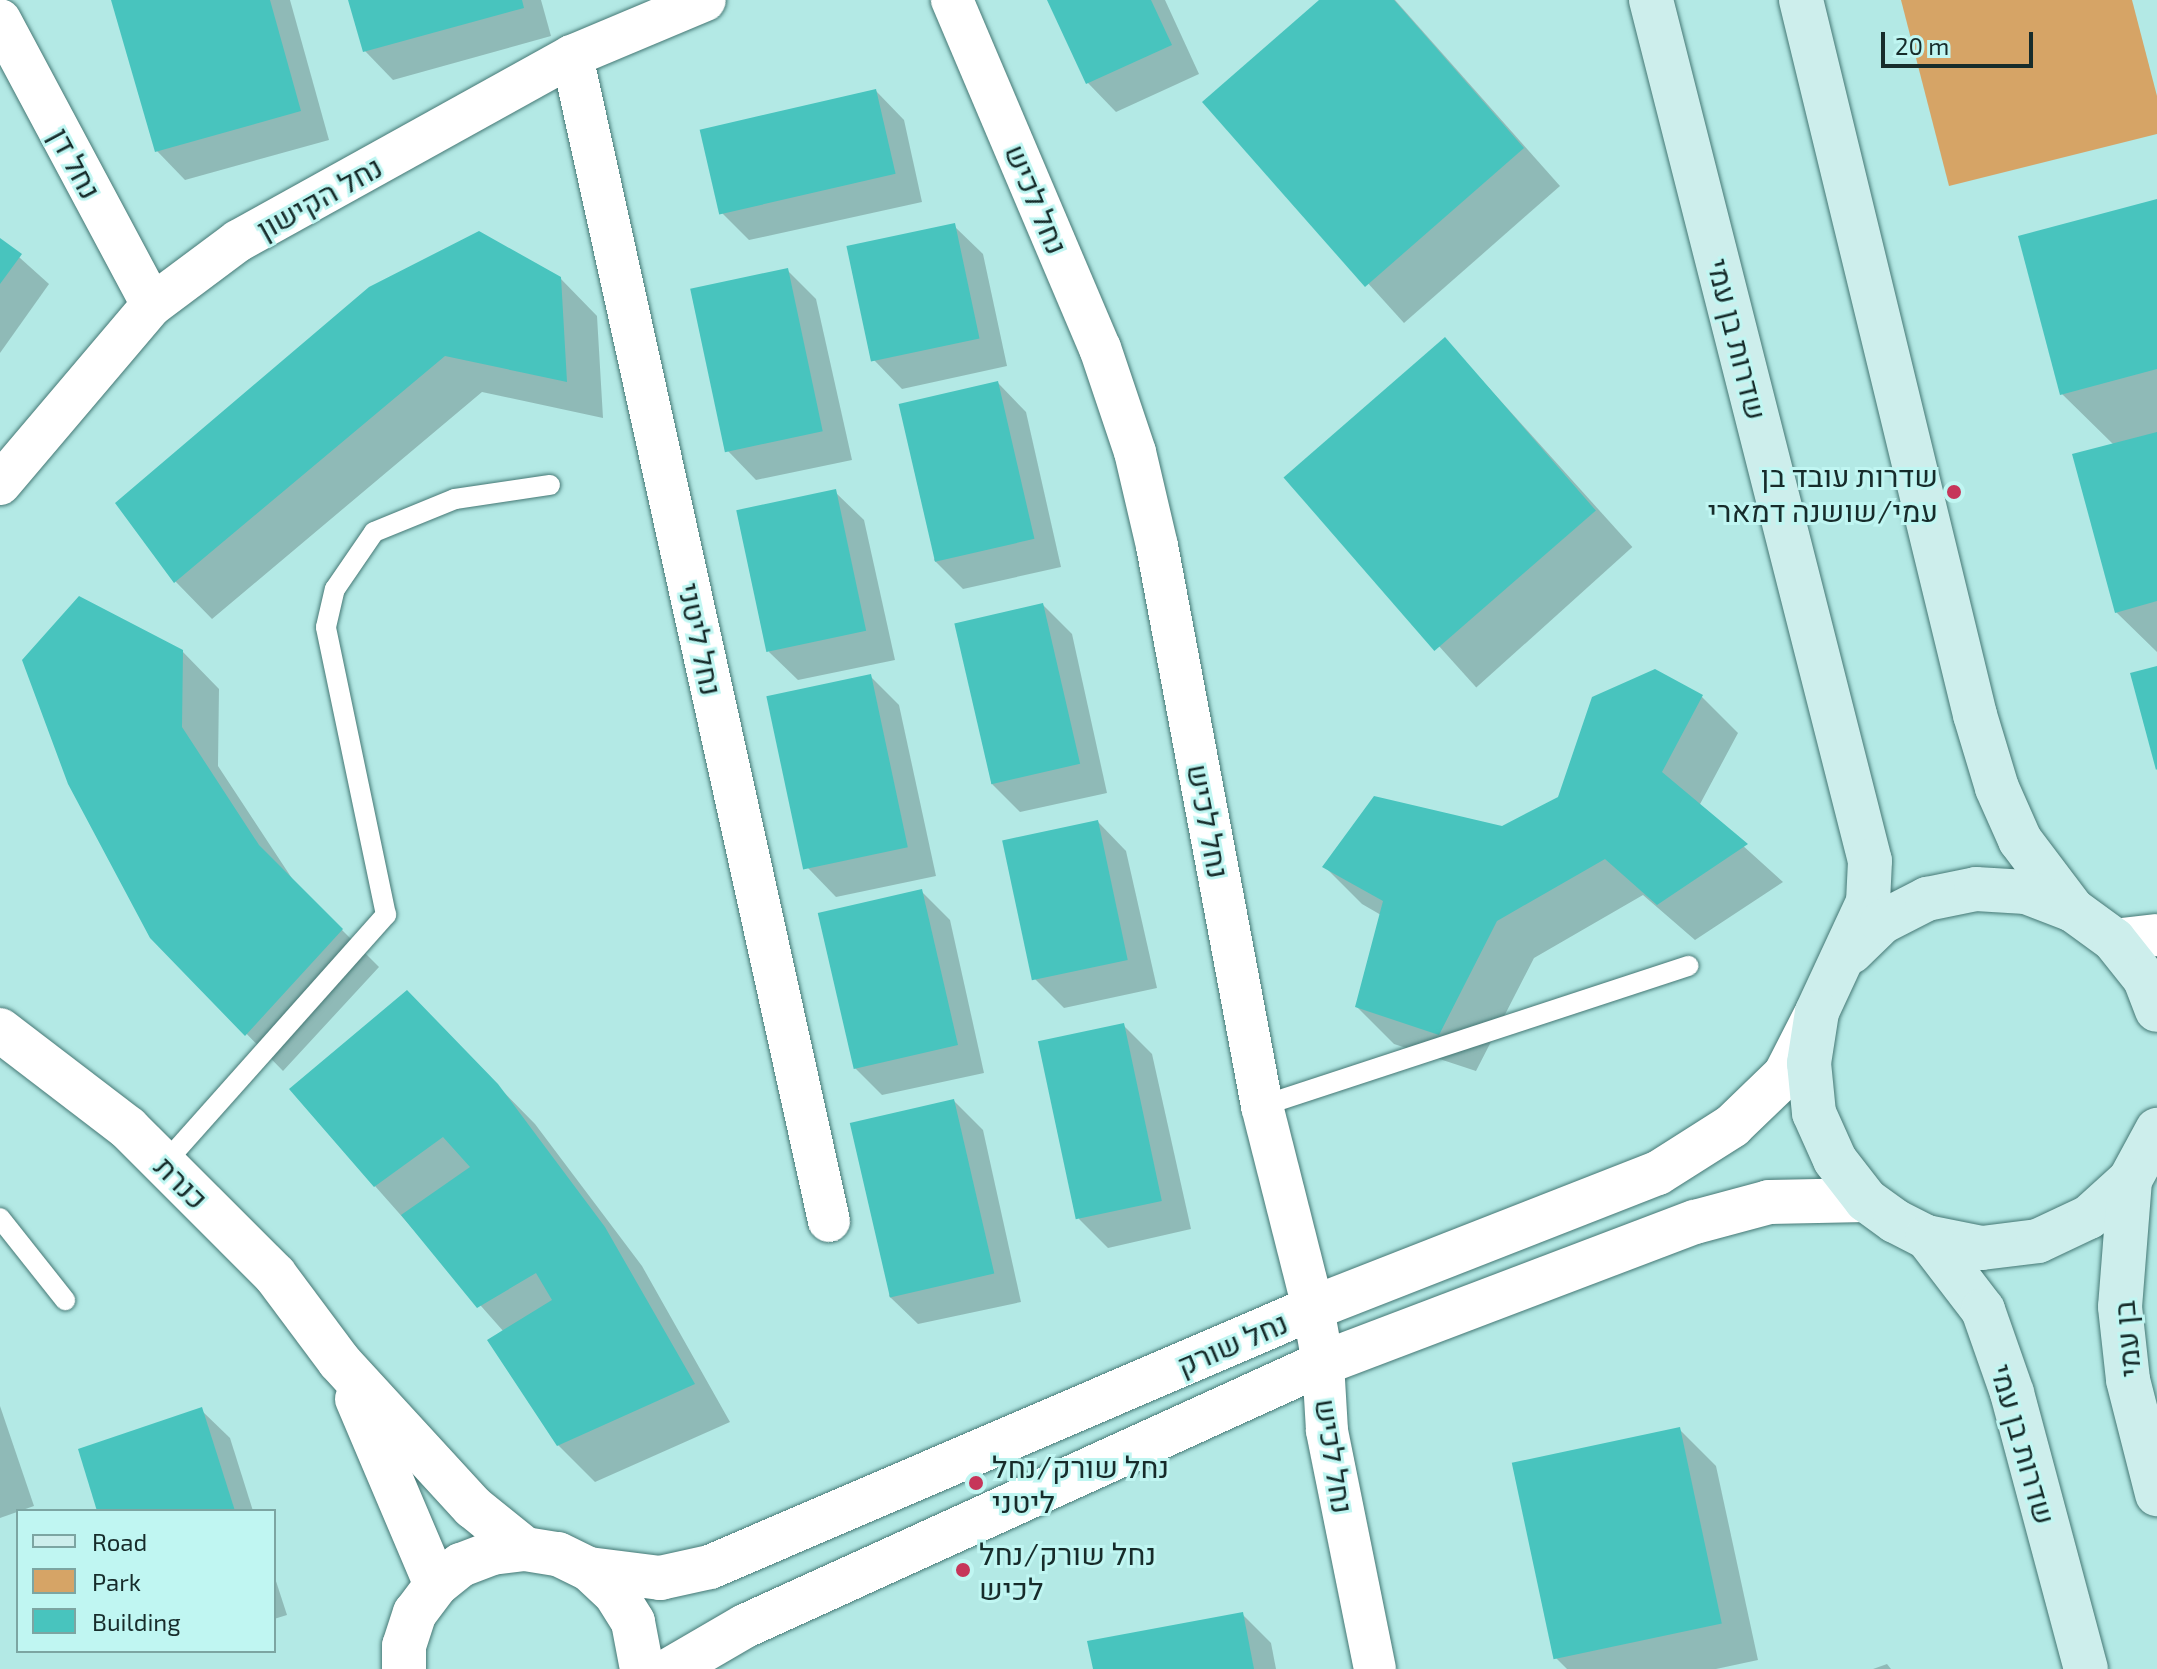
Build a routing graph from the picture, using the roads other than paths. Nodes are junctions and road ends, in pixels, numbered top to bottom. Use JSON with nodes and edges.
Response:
{"nodes":[{"id":1,"x":705,"y":0,"type":"edge"},
{"id":2,"x":952,"y":0,"type":"edge"},
{"id":3,"x":1651,"y":0,"type":"edge"},
{"id":4,"x":1801,"y":0,"type":"edge"},
{"id":5,"x":0,"y":20,"type":"edge"},
{"id":6,"x":572,"y":56,"type":"junction"},
{"id":7,"x":152,"y":305,"type":"junction"},
{"id":8,"x":0,"y":484,"type":"edge"},
{"id":9,"x":550,"y":485,"type":"dead end"},
{"id":10,"x":2073,"y":910,"type":"junction"},
{"id":11,"x":2157,"y":935,"type":"edge"},
{"id":12,"x":2114,"y":940,"type":"junction"},
{"id":13,"x":1846,"y":957,"type":"junction"},
{"id":14,"x":1689,"y":966,"type":"dead end"},
{"id":15,"x":2157,"y":1010,"type":"edge"},
{"id":16,"x":1817,"y":1012,"type":"junction"},
{"id":17,"x":0,"y":1030,"type":"edge"},
{"id":18,"x":1262,"y":1106,"type":"junction"},
{"id":19,"x":2157,"y":1130,"type":"edge"},
{"id":20,"x":164,"y":1164,"type":"junction"},
{"id":21,"x":2130,"y":1180,"type":"junction"},
{"id":22,"x":1866,"y":1200,"type":"junction"},
{"id":23,"x":0,"y":1218,"type":"edge"},
{"id":24,"x":829,"y":1221,"type":"dead end"},
{"id":25,"x":1927,"y":1237,"type":"junction"},
{"id":26,"x":65,"y":1300,"type":"dead end"},
{"id":27,"x":1313,"y":1308,"type":"junction"},
{"id":28,"x":339,"y":1361,"type":"junction"},
{"id":29,"x":1323,"y":1363,"type":"junction"},
{"id":30,"x":2157,"y":1494,"type":"edge"},
{"id":31,"x":525,"y":1549,"type":"junction"},
{"id":32,"x":589,"y":1569,"type":"junction"},
{"id":33,"x":436,"y":1585,"type":"junction"},
{"id":34,"x":404,"y":1669,"type":"edge"},
{"id":35,"x":642,"y":1669,"type":"edge"},
{"id":36,"x":671,"y":1669,"type":"edge"},
{"id":37,"x":1375,"y":1669,"type":"edge"},
{"id":38,"x":2086,"y":1669,"type":"edge"}],
"edges":[{"from":1,"to":6,"type":"street","name":"נחל הקישון"},
{"from":2,"to":18,"type":"street","name":"נחל לכיש"},
{"from":3,"to":13,"type":"main road","name":"שדרות בן עמי"},
{"from":4,"to":10,"type":"main road","name":"שדרות בן עמי"},
{"from":5,"to":7,"type":"street","name":"נחל דן"},
{"from":6,"to":7,"type":"street","name":"נחל הקישון"},
{"from":6,"to":24,"type":"street","name":"נחל ליטני"},
{"from":7,"to":8,"type":"street","name":"נחל הקישון"},
{"from":9,"to":20,"type":"lane"},
{"from":10,"to":12,"type":"main road","name":"שדרות בן עמי"},
{"from":10,"to":13,"type":"main road","name":"שדרות בן עמי"},
{"from":11,"to":12,"type":"street"},
{"from":12,"to":15,"type":"main road","name":"שדרות בן עמי"},
{"from":13,"to":16,"type":"main road","name":"שדרות בן עמי"},
{"from":14,"to":18,"type":"lane"},
{"from":16,"to":22,"type":"main road","name":"שדרות בן עמי"},
{"from":16,"to":27,"type":"street","name":"נחל שורק"},
{"from":17,"to":20,"type":"street","name":"כנרת"},
{"from":18,"to":27,"type":"street","name":"נחל לכיש"},
{"from":19,"to":21,"type":"main road","name":"שדרות בן עמי"},
{"from":20,"to":28,"type":"street","name":"כנרת"},
{"from":21,"to":25,"type":"main road","name":"שדרות בן עמי"},
{"from":21,"to":30,"type":"main road","name":"בן עמי"},
{"from":22,"to":25,"type":"main road","name":"שדרות בן עמי"},
{"from":22,"to":29,"type":"street","name":"נחל שורק"},
{"from":23,"to":26,"type":"lane"},
{"from":25,"to":38,"type":"main road","name":"שדרות בן עמי"},
{"from":27,"to":29,"type":"street","name":"נחל לכיש"},
{"from":27,"to":32,"type":"street","name":"נחל שורק"},
{"from":28,"to":31,"type":"street","name":"כנרת"},
{"from":28,"to":33,"type":"street","name":"כנרת"},
{"from":29,"to":36,"type":"street","name":"נחל שורק"},
{"from":29,"to":37,"type":"street","name":"נחל לכיש"},
{"from":31,"to":32,"type":"street","name":"כנרת"},
{"from":31,"to":33,"type":"street","name":"כנרת"},
{"from":32,"to":35,"type":"street","name":"כנרת"},
{"from":33,"to":34,"type":"street","name":"כנרת"}]}
